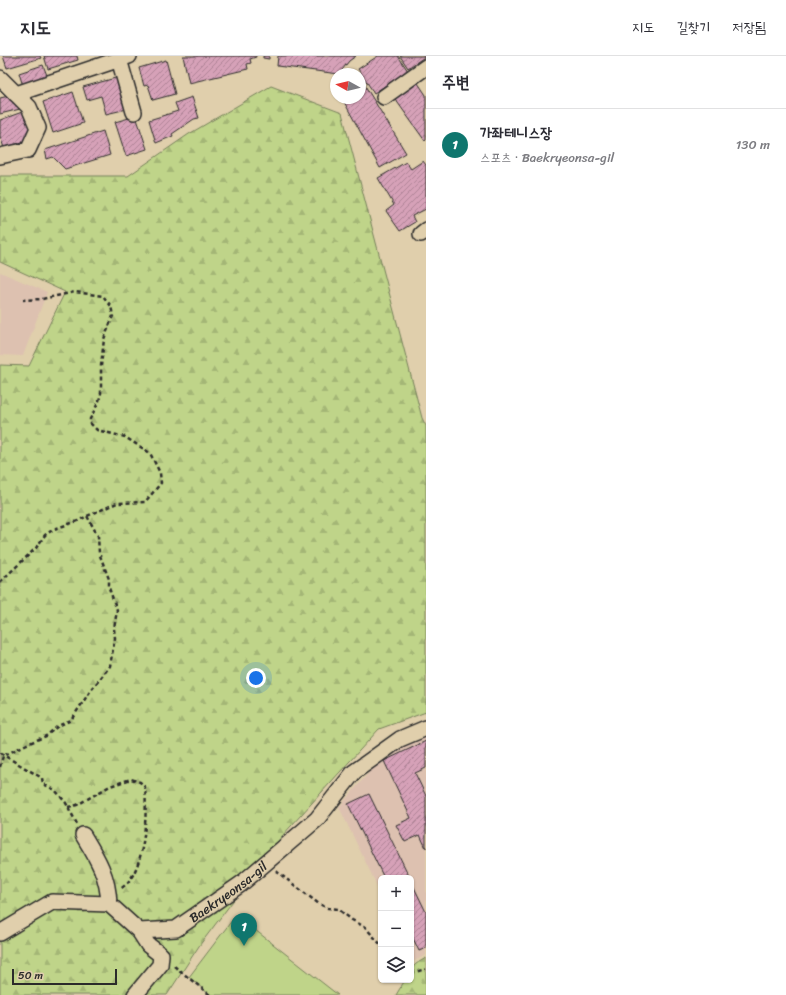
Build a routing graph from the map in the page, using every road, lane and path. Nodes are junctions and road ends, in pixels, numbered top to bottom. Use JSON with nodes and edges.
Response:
{"nodes":[{"id":1,"x":124,"y":58,"type":"edge"},
{"id":2,"x":426,"y":67,"type":"edge"},
{"id":3,"x":0,"y":78,"type":"edge"},
{"id":4,"x":16,"y":94,"type":"junction"},
{"id":5,"x":384,"y":97,"type":"dead end"},
{"id":6,"x":134,"y":112,"type":"dead end"},
{"id":7,"x":0,"y":156,"type":"edge"},
{"id":8,"x":24,"y":300,"type":"dead end"},
{"id":9,"x":87,"y":516,"type":"junction"},
{"id":10,"x":0,"y":582,"type":"edge"},
{"id":11,"x":426,"y":728,"type":"edge"},
{"id":12,"x":0,"y":754,"type":"edge"},
{"id":13,"x":4,"y":756,"type":"junction"},
{"id":14,"x":0,"y":767,"type":"edge"},
{"id":15,"x":68,"y":807,"type":"junction"},
{"id":16,"x":83,"y":835,"type":"joint"},
{"id":17,"x":266,"y":863,"type":"junction"},
{"id":18,"x":109,"y":899,"type":"junction"},
{"id":19,"x":138,"y":931,"type":"junction"},
{"id":20,"x":0,"y":933,"type":"edge"},
{"id":21,"x":378,"y":942,"type":"edge"},
{"id":22,"x":161,"y":955,"type":"junction"},
{"id":23,"x":426,"y":969,"type":"edge"},
{"id":24,"x":414,"y":972,"type":"edge"},
{"id":25,"x":135,"y":995,"type":"edge"},
{"id":26,"x":210,"y":995,"type":"edge"}],
"edges":[{"from":1,"to":4,"type":"street"},
{"from":1,"to":6,"type":"street"},
{"from":2,"to":5,"type":"street"},
{"from":3,"to":4,"type":"street"},
{"from":4,"to":7,"type":"street"},
{"from":8,"to":9,"type":"path"},
{"from":9,"to":10,"type":"path"},
{"from":9,"to":13,"type":"path"},
{"from":11,"to":17,"type":"street","name":"Baekryeonsa-gil"},
{"from":12,"to":13,"type":"path"},
{"from":13,"to":14,"type":"path"},
{"from":13,"to":15,"type":"path"},
{"from":15,"to":16,"type":"path"},
{"from":15,"to":18,"type":"path"},
{"from":16,"to":18,"type":"street"},
{"from":17,"to":19,"type":"street","name":"Baekryeonsa-gil"},
{"from":17,"to":21,"type":"path"},
{"from":18,"to":19,"type":"street"},
{"from":18,"to":20,"type":"street"},
{"from":19,"to":22,"type":"street"},
{"from":22,"to":25,"type":"street"},
{"from":22,"to":26,"type":"path"},
{"from":23,"to":24,"type":"path"}]}
